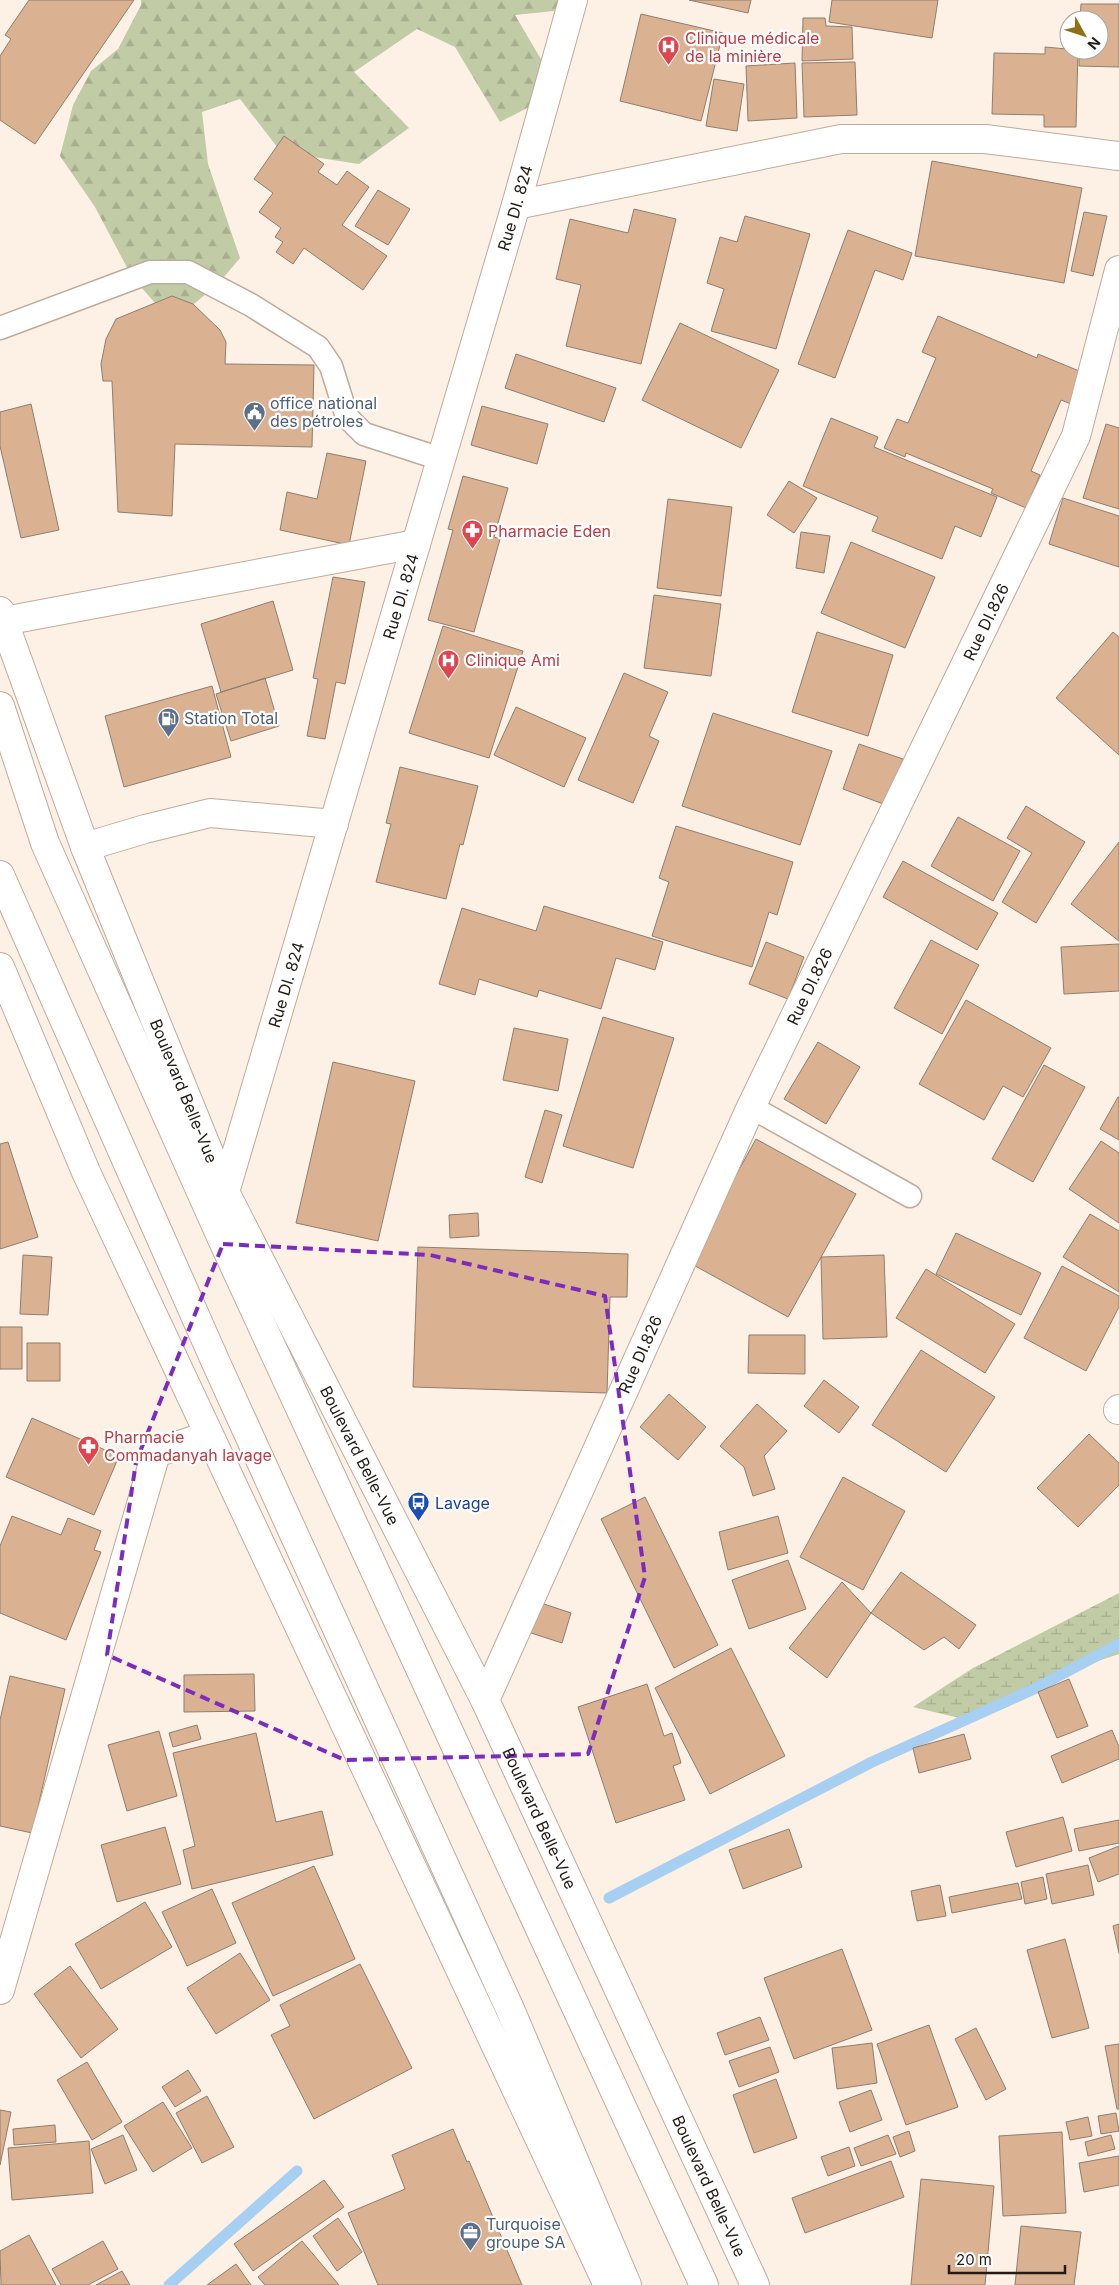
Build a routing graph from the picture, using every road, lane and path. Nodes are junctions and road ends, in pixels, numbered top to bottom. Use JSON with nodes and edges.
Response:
{"nodes":[{"id":1,"x":573,"y":0,"type":"edge"},
{"id":2,"x":1119,"y":156,"type":"edge"},
{"id":3,"x":516,"y":205,"type":"junction"},
{"id":4,"x":1119,"y":270,"type":"edge"},
{"id":5,"x":0,"y":328,"type":"edge"},
{"id":6,"x":441,"y":459,"type":"junction"},
{"id":7,"x":416,"y":544,"type":"junction"},
{"id":8,"x":2,"y":616,"type":"edge"},
{"id":9,"x":0,"y":706,"type":"edge"},
{"id":10,"x":334,"y":824,"type":"junction"},
{"id":11,"x":85,"y":847,"type":"junction"},
{"id":12,"x":0,"y":875,"type":"edge"},
{"id":13,"x":0,"y":967,"type":"edge"},
{"id":14,"x":751,"y":1107,"type":"junction"},
{"id":15,"x":225,"y":1192,"type":"junction"},
{"id":16,"x":910,"y":1196,"type":"dead end"},
{"id":17,"x":209,"y":1435,"type":"junction"},
{"id":18,"x":485,"y":1700,"type":"junction"},
{"id":19,"x":0,"y":1990,"type":"edge"},
{"id":20,"x":608,"y":2285,"type":"edge"},
{"id":21,"x":627,"y":2285,"type":"edge"},
{"id":22,"x":704,"y":2285,"type":"edge"},
{"id":23,"x":755,"y":2285,"type":"edge"}],
"edges":[{"from":1,"to":3,"type":"street","name":"Rue DI. 824"},
{"from":2,"to":3,"type":"street"},
{"from":3,"to":6,"type":"street","name":"Rue DI. 824"},
{"from":4,"to":14,"type":"street","name":"Rue DI.826"},
{"from":5,"to":6,"type":"lane"},
{"from":6,"to":7,"type":"street","name":"Rue DI. 824"},
{"from":7,"to":8,"type":"street"},
{"from":7,"to":10,"type":"street","name":"Rue DI. 824"},
{"from":8,"to":11,"type":"street","name":"Boulevard Belle-Vue"},
{"from":9,"to":22,"type":"street","name":"Boulevard Belle-Vue"},
{"from":10,"to":11,"type":"street"},
{"from":10,"to":15,"type":"street","name":"Rue DI. 824"},
{"from":11,"to":15,"type":"street","name":"Boulevard Belle-Vue"},
{"from":12,"to":21,"type":"street"},
{"from":13,"to":17,"type":"street"},
{"from":14,"to":16,"type":"lane"},
{"from":14,"to":18,"type":"street","name":"Rue DI.826"},
{"from":15,"to":18,"type":"street","name":"Boulevard Belle-Vue"},
{"from":17,"to":19,"type":"street"},
{"from":17,"to":20,"type":"street"},
{"from":18,"to":23,"type":"street","name":"Boulevard Belle-Vue"}]}
